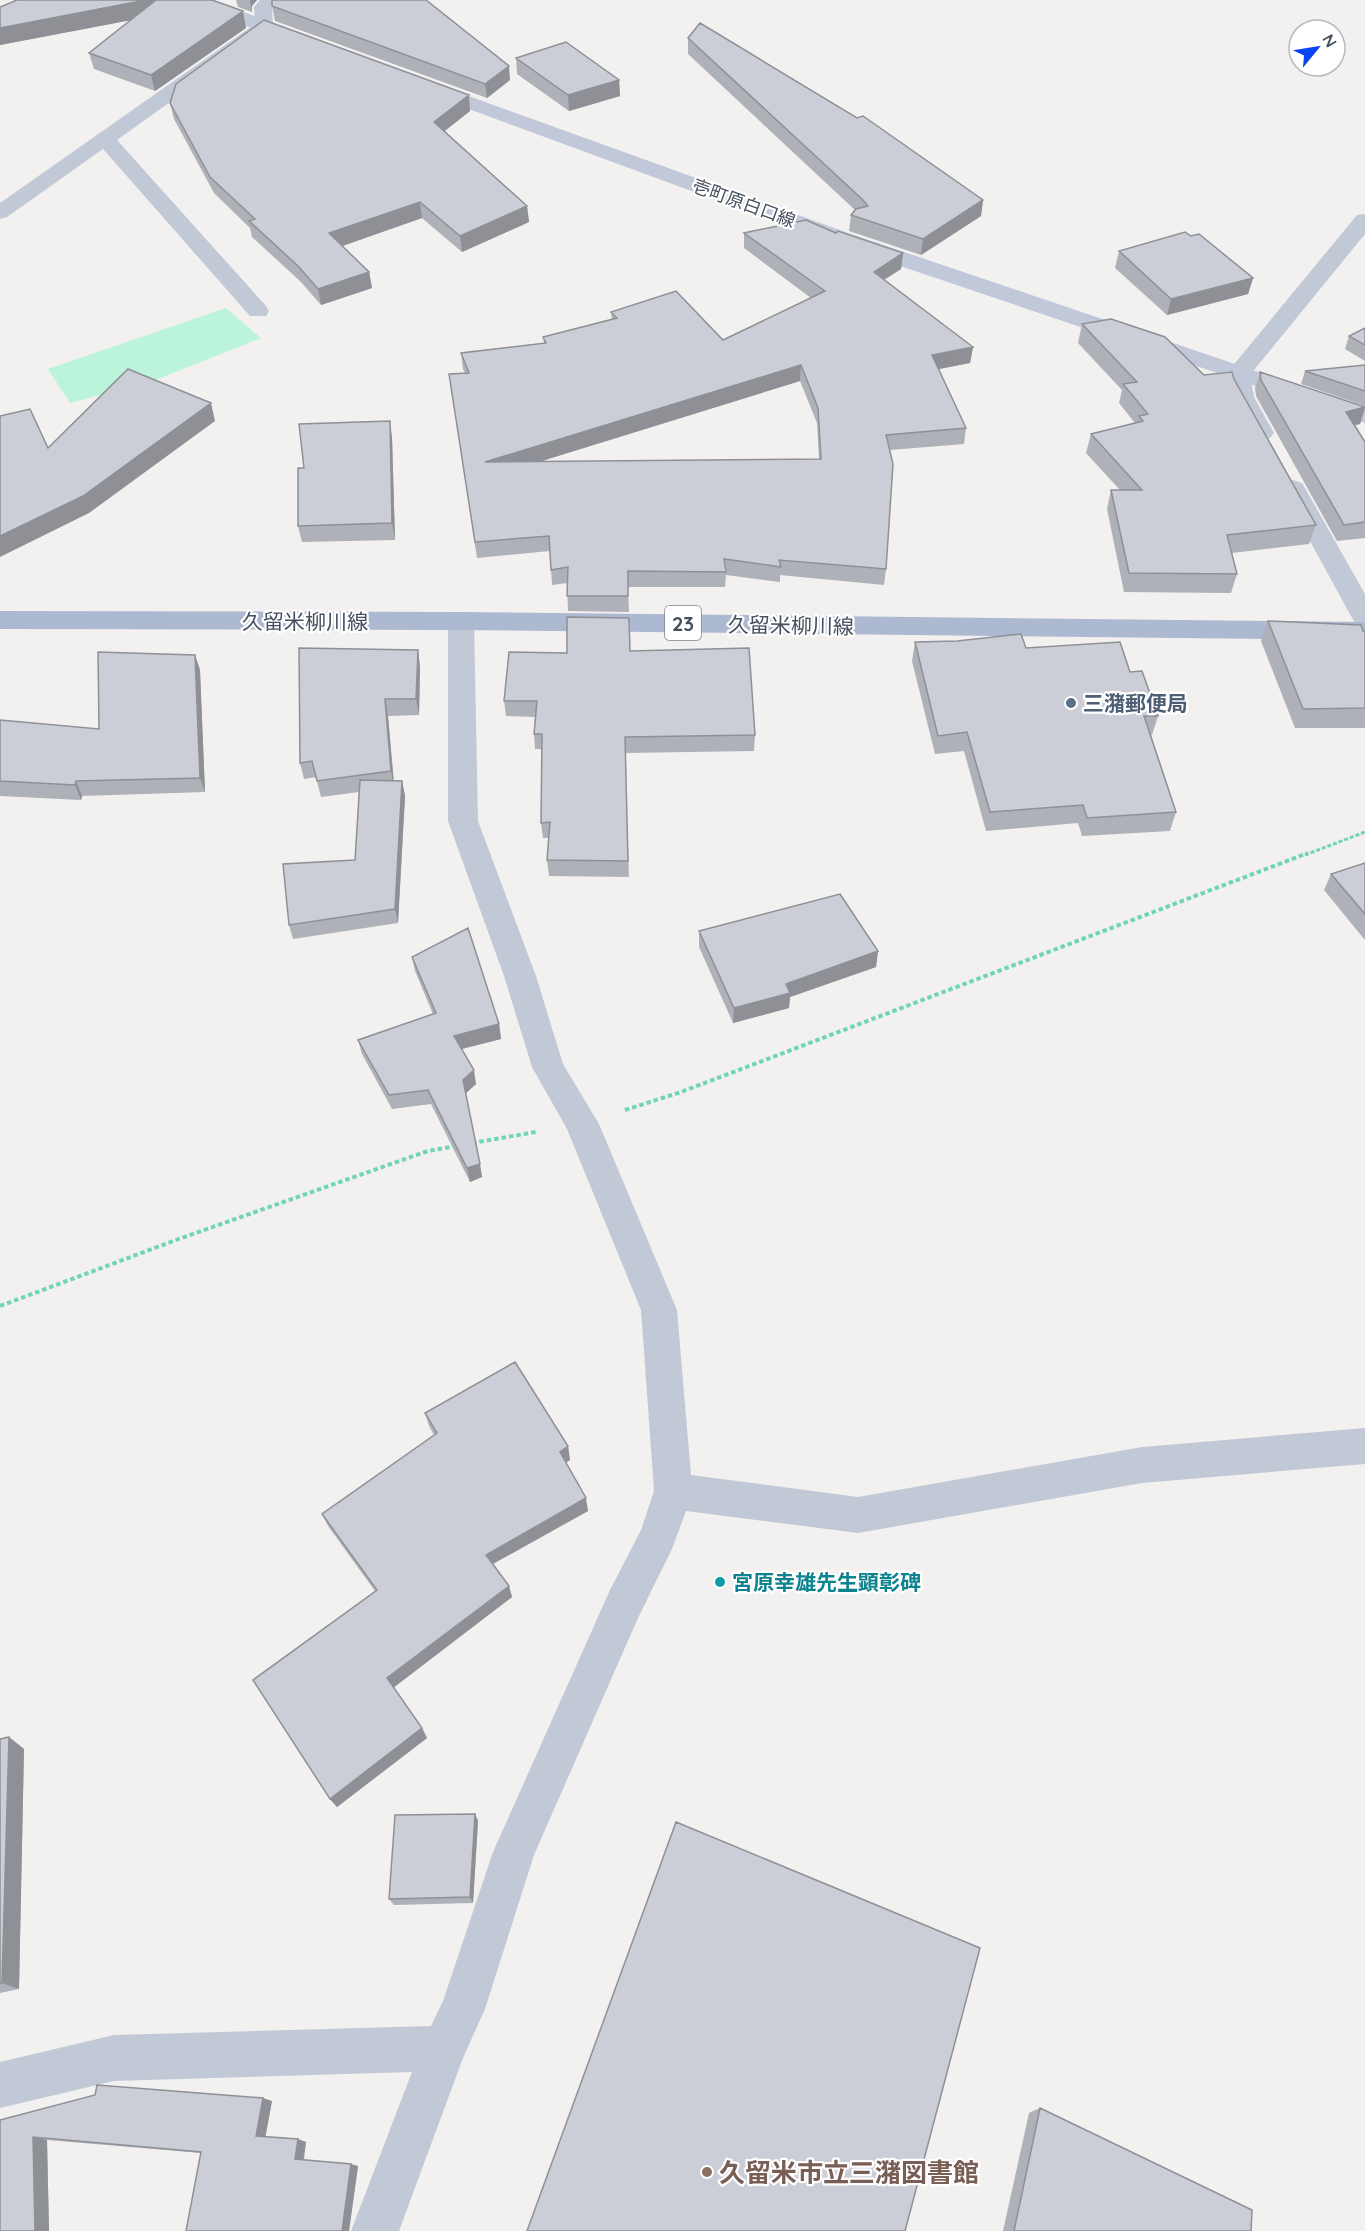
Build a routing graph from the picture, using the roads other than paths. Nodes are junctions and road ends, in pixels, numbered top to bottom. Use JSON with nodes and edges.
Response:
{"nodes":[{"id":1,"x":195,"y":0,"type":"edge"},
{"id":2,"x":270,"y":0,"type":"edge"},
{"id":3,"x":264,"y":26,"type":"junction"},
{"id":4,"x":316,"y":46,"type":"edge"},
{"id":5,"x":412,"y":82,"type":"edge"},
{"id":6,"x":105,"y":139,"type":"junction"},
{"id":7,"x":0,"y":213,"type":"edge"},
{"id":8,"x":1365,"y":220,"type":"edge"},
{"id":9,"x":258,"y":311,"type":"dead end"},
{"id":10,"x":1238,"y":374,"type":"junction"},
{"id":11,"x":1365,"y":416,"type":"edge"},
{"id":12,"x":1365,"y":618,"type":"edge"},
{"id":13,"x":0,"y":620,"type":"edge"},
{"id":14,"x":461,"y":621,"type":"junction"},
{"id":15,"x":1365,"y":631,"type":"edge"},
{"id":16,"x":1365,"y":1446,"type":"edge"},
{"id":17,"x":673,"y":1491,"type":"junction"},
{"id":18,"x":444,"y":2048,"type":"junction"},
{"id":19,"x":0,"y":2085,"type":"edge"},
{"id":20,"x":375,"y":2231,"type":"edge"}],
"edges":[{"from":1,"to":3,"type":"main road"},
{"from":2,"to":3,"type":"street"},
{"from":3,"to":4,"type":"main road"},
{"from":3,"to":6,"type":"street"},
{"from":5,"to":10,"type":"main road","name":"壱町原白口線"},
{"from":6,"to":7,"type":"street"},
{"from":6,"to":9,"type":"street"},
{"from":8,"to":10,"type":"street"},
{"from":10,"to":11,"type":"main road","name":"壱町原白口線"},
{"from":10,"to":12,"type":"street"},
{"from":13,"to":14,"type":"main road","name":"久留米柳川線","number":"23"},
{"from":14,"to":15,"type":"main road","name":"久留米柳川線","number":"23"},
{"from":14,"to":17,"type":"street"},
{"from":16,"to":17,"type":"street"},
{"from":17,"to":18,"type":"street"},
{"from":18,"to":19,"type":"street"},
{"from":18,"to":20,"type":"street"}]}
